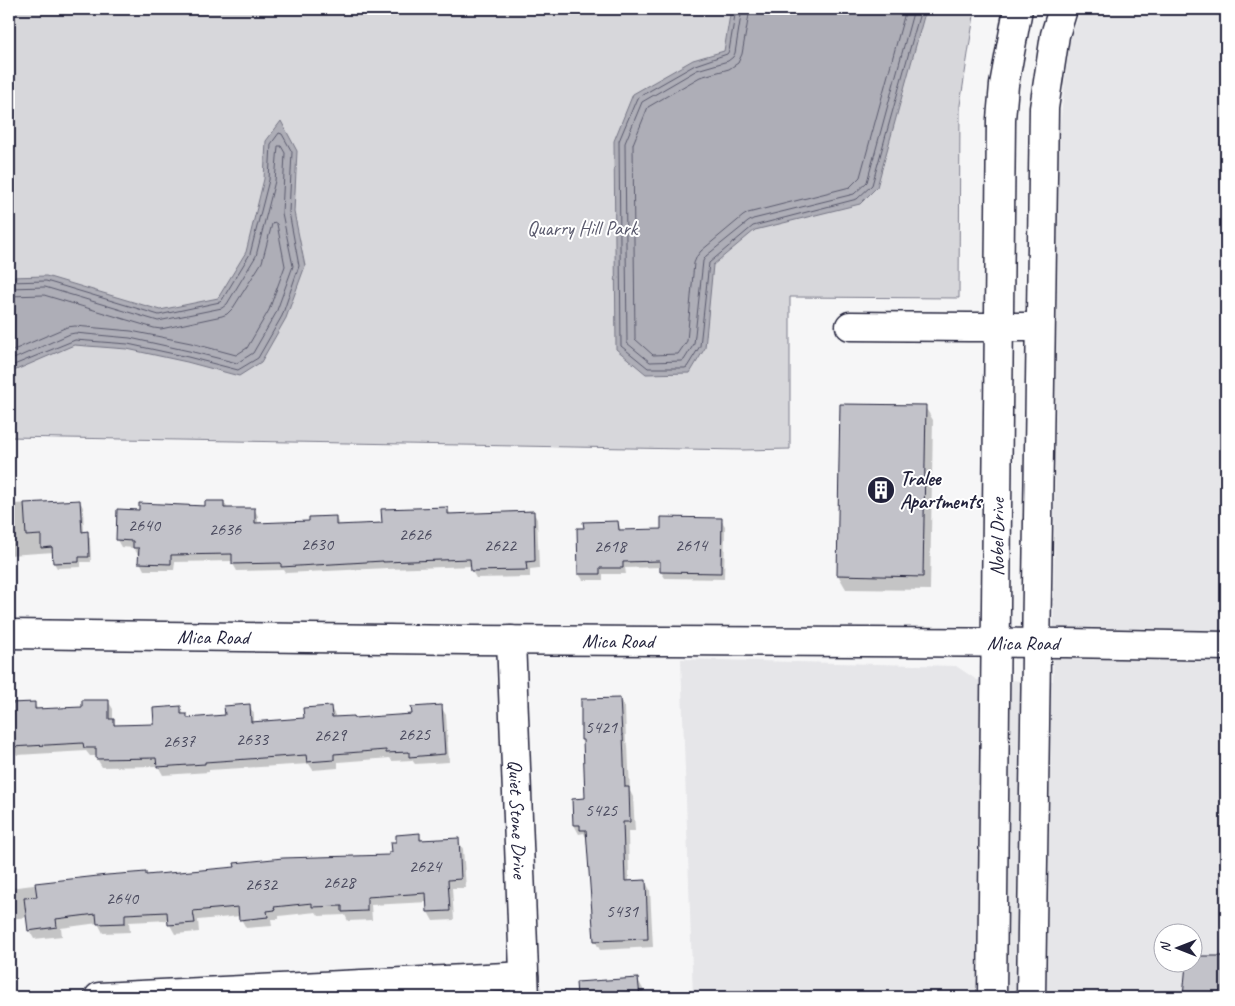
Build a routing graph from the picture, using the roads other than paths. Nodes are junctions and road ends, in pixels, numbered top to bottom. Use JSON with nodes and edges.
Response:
{"nodes":[{"id":1,"x":1018,"y":9,"type":"edge"},
{"id":2,"x":1063,"y":9,"type":"edge"},
{"id":3,"x":1004,"y":85,"type":"junction"},
{"id":4,"x":1046,"y":87,"type":"junction"},
{"id":5,"x":850,"y":326,"type":"dead end"},
{"id":6,"x":999,"y":327,"type":"junction"},
{"id":7,"x":1040,"y":327,"type":"junction"},
{"id":8,"x":9,"y":634,"type":"edge"},
{"id":9,"x":511,"y":640,"type":"junction"},
{"id":10,"x":996,"y":643,"type":"junction"},
{"id":11,"x":1036,"y":643,"type":"junction"},
{"id":12,"x":1226,"y":646,"type":"edge"},
{"id":13,"x":524,"y":986,"type":"edge"},
{"id":14,"x":992,"y":993,"type":"edge"},
{"id":15,"x":1031,"y":994,"type":"edge"},
{"id":16,"x":98,"y":997,"type":"edge"}],
"edges":[{"from":1,"to":3,"type":"street","name":"Nobel Drive"},
{"from":2,"to":4,"type":"street","name":"Nobel Drive"},
{"from":3,"to":4,"type":"street"},
{"from":3,"to":6,"type":"street","name":"Nobel Drive"},
{"from":4,"to":7,"type":"street","name":"Nobel Drive"},
{"from":5,"to":6,"type":"street"},
{"from":6,"to":7,"type":"street"},
{"from":6,"to":10,"type":"street","name":"Nobel Drive"},
{"from":7,"to":11,"type":"street","name":"Nobel Drive"},
{"from":8,"to":9,"type":"street","name":"Mica Road"},
{"from":9,"to":10,"type":"street","name":"Mica Road"},
{"from":9,"to":13,"type":"street","name":"Quiet Stone Drive"},
{"from":10,"to":11,"type":"street","name":"Mica Road"},
{"from":10,"to":14,"type":"street","name":"Nobel Drive"},
{"from":11,"to":12,"type":"street","name":"Mica Road"},
{"from":11,"to":15,"type":"street","name":"Nobel Drive"},
{"from":13,"to":16,"type":"street"},
{"from":14,"to":15,"type":"street","name":"Nobel Drive"}]}
